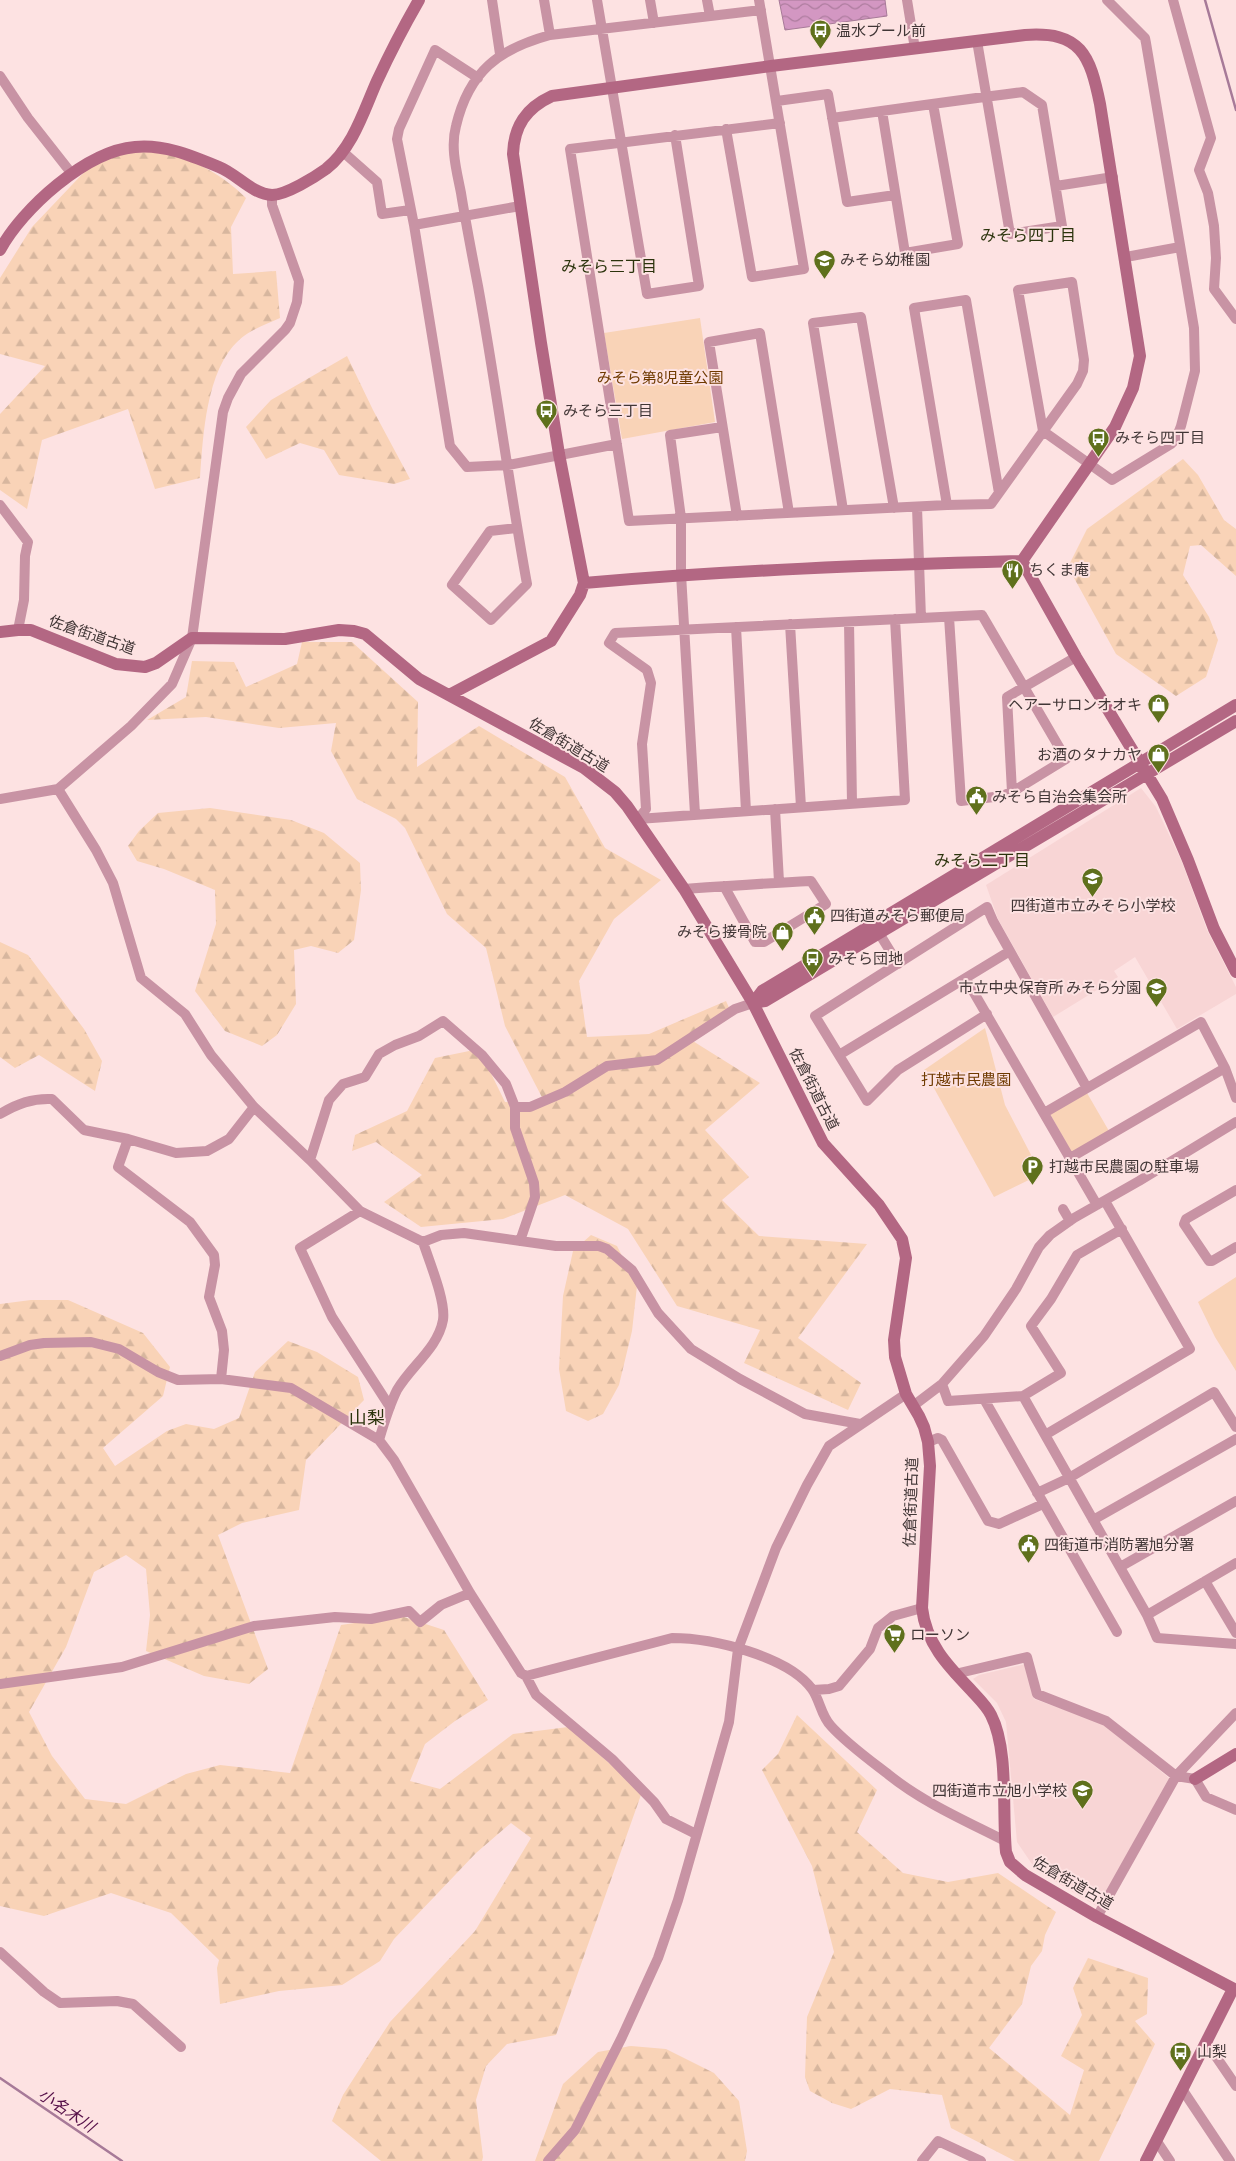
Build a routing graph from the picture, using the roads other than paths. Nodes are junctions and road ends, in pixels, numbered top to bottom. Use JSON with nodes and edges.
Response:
{"nodes":[{"id":1,"x":419,"y":0,"type":"edge"},
{"id":2,"x":492,"y":0,"type":"edge"},
{"id":3,"x":544,"y":0,"type":"edge"},
{"id":4,"x":597,"y":0,"type":"edge"},
{"id":5,"x":650,"y":0,"type":"edge"},
{"id":6,"x":707,"y":0,"type":"edge"},
{"id":7,"x":907,"y":0,"type":"edge"},
{"id":8,"x":1107,"y":0,"type":"edge"},
{"id":9,"x":1173,"y":0,"type":"edge"},
{"id":10,"x":760,"y":5,"type":"edge"},
{"id":11,"x":710,"y":16,"type":"junction"},
{"id":12,"x":654,"y":23,"type":"junction"},
{"id":13,"x":602,"y":29,"type":"junction"},
{"id":14,"x":550,"y":35,"type":"junction"},
{"id":15,"x":977,"y":41,"type":"junction"},
{"id":16,"x":915,"y":49,"type":"junction"},
{"id":17,"x":500,"y":54,"type":"junction"},
{"id":18,"x":771,"y":66,"type":"junction"},
{"id":19,"x":0,"y":76,"type":"edge"},
{"id":20,"x":478,"y":78,"type":"junction"},
{"id":21,"x":613,"y":88,"type":"junction"},
{"id":22,"x":987,"y":97,"type":"junction"},
{"id":23,"x":777,"y":101,"type":"junction"},
{"id":24,"x":933,"y":104,"type":"junction"},
{"id":25,"x":882,"y":111,"type":"junction"},
{"id":26,"x":832,"y":118,"type":"junction"},
{"id":27,"x":780,"y":123,"type":"junction"},
{"id":28,"x":726,"y":129,"type":"junction"},
{"id":29,"x":675,"y":136,"type":"junction"},
{"id":30,"x":621,"y":142,"type":"junction"},
{"id":31,"x":342,"y":151,"type":"junction"},
{"id":32,"x":72,"y":174,"type":"junction"},
{"id":33,"x":1113,"y":177,"type":"junction"},
{"id":34,"x":1056,"y":186,"type":"junction"},
{"id":35,"x":272,"y":195,"type":"junction"},
{"id":36,"x":896,"y":195,"type":"junction"},
{"id":37,"x":520,"y":206,"type":"junction"},
{"id":38,"x":410,"y":210,"type":"junction"},
{"id":39,"x":465,"y":215,"type":"junction"},
{"id":40,"x":414,"y":225,"type":"junction"},
{"id":41,"x":1180,"y":247,"type":"junction"},
{"id":42,"x":0,"y":250,"type":"edge"},
{"id":43,"x":1126,"y":257,"type":"junction"},
{"id":44,"x":1236,"y":319,"type":"edge"},
{"id":45,"x":722,"y":427,"type":"junction"},
{"id":46,"x":1043,"y":431,"type":"junction"},
{"id":47,"x":617,"y":444,"type":"junction"},
{"id":48,"x":559,"y":454,"type":"junction"},
{"id":49,"x":508,"y":464,"type":"junction"},
{"id":50,"x":1090,"y":464,"type":"junction"},
{"id":51,"x":999,"y":493,"type":"junction"},
{"id":52,"x":0,"y":505,"type":"edge"},
{"id":53,"x":947,"y":505,"type":"junction"},
{"id":54,"x":917,"y":507,"type":"junction"},
{"id":55,"x":894,"y":508,"type":"junction"},
{"id":56,"x":843,"y":510,"type":"junction"},
{"id":57,"x":789,"y":513,"type":"junction"},
{"id":58,"x":737,"y":516,"type":"junction"},
{"id":59,"x":681,"y":518,"type":"junction"},
{"id":60,"x":517,"y":528,"type":"junction"},
{"id":61,"x":1022,"y":561,"type":"junction"},
{"id":62,"x":918,"y":564,"type":"junction"},
{"id":63,"x":681,"y":574,"type":"junction"},
{"id":64,"x":584,"y":583,"type":"junction"},
{"id":65,"x":949,"y":617,"type":"junction"},
{"id":66,"x":921,"y":618,"type":"junction"},
{"id":67,"x":895,"y":619,"type":"junction"},
{"id":68,"x":849,"y":622,"type":"junction"},
{"id":69,"x":790,"y":624,"type":"junction"},
{"id":70,"x":736,"y":627,"type":"junction"},
{"id":71,"x":686,"y":629,"type":"junction"},
{"id":72,"x":18,"y":630,"type":"junction"},
{"id":73,"x":0,"y":632,"type":"edge"},
{"id":74,"x":192,"y":638,"type":"junction"},
{"id":75,"x":1076,"y":657,"type":"junction"},
{"id":76,"x":1024,"y":687,"type":"junction"},
{"id":77,"x":449,"y":695,"type":"junction"},
{"id":78,"x":1236,"y":705,"type":"edge"},
{"id":79,"x":1236,"y":721,"type":"edge"},
{"id":80,"x":1141,"y":762,"type":"junction"},
{"id":81,"x":1148,"y":775,"type":"junction"},
{"id":82,"x":58,"y":789,"type":"junction"},
{"id":83,"x":1012,"y":792,"type":"junction"},
{"id":84,"x":0,"y":799,"type":"edge"},
{"id":85,"x":852,"y":803,"type":"junction"},
{"id":86,"x":801,"y":807,"type":"junction"},
{"id":87,"x":775,"y":809,"type":"junction"},
{"id":88,"x":746,"y":811,"type":"junction"},
{"id":89,"x":695,"y":814,"type":"junction"},
{"id":90,"x":638,"y":819,"type":"junction"},
{"id":91,"x":779,"y":882,"type":"junction"},
{"id":92,"x":724,"y":886,"type":"junction"},
{"id":93,"x":684,"y":889,"type":"junction"},
{"id":94,"x":879,"y":933,"type":"junction"},
{"id":95,"x":1010,"y":951,"type":"junction"},
{"id":96,"x":898,"y":964,"type":"junction"},
{"id":97,"x":1236,"y":972,"type":"edge"},
{"id":98,"x":966,"y":979,"type":"junction"},
{"id":99,"x":753,"y":1003,"type":"junction"},
{"id":100,"x":987,"y":1014,"type":"junction"},
{"id":101,"x":839,"y":1055,"type":"junction"},
{"id":102,"x":1225,"y":1068,"type":"junction"},
{"id":103,"x":1088,"y":1088,"type":"junction"},
{"id":104,"x":1236,"y":1098,"type":"edge"},
{"id":105,"x":254,"y":1107,"type":"junction"},
{"id":106,"x":515,"y":1107,"type":"junction"},
{"id":107,"x":1044,"y":1113,"type":"junction"},
{"id":108,"x":0,"y":1114,"type":"edge"},
{"id":109,"x":1236,"y":1122,"type":"edge"},
{"id":110,"x":128,"y":1139,"type":"junction"},
{"id":111,"x":1070,"y":1158,"type":"junction"},
{"id":112,"x":310,"y":1160,"type":"junction"},
{"id":113,"x":1236,"y":1190,"type":"edge"},
{"id":114,"x":1101,"y":1203,"type":"junction"},
{"id":115,"x":1063,"y":1209,"type":"dead end"},
{"id":116,"x":360,"y":1211,"type":"junction"},
{"id":117,"x":1070,"y":1221,"type":"junction"},
{"id":118,"x":1122,"y":1229,"type":"junction"},
{"id":119,"x":423,"y":1242,"type":"junction"},
{"id":120,"x":520,"y":1242,"type":"junction"},
{"id":121,"x":1236,"y":1247,"type":"edge"},
{"id":122,"x":0,"y":1356,"type":"edge"},
{"id":123,"x":222,"y":1379,"type":"junction"},
{"id":124,"x":942,"y":1384,"type":"junction"},
{"id":125,"x":906,"y":1394,"type":"junction"},
{"id":126,"x":1023,"y":1396,"type":"junction"},
{"id":127,"x":984,"y":1399,"type":"junction"},
{"id":128,"x":913,"y":1406,"type":"junction"},
{"id":129,"x":390,"y":1407,"type":"junction"},
{"id":130,"x":860,"y":1424,"type":"junction"},
{"id":131,"x":1236,"y":1427,"type":"edge"},
{"id":132,"x":1045,"y":1435,"type":"junction"},
{"id":133,"x":1236,"y":1439,"type":"edge"},
{"id":134,"x":379,"y":1440,"type":"junction"},
{"id":135,"x":928,"y":1442,"type":"junction"},
{"id":136,"x":1069,"y":1478,"type":"junction"},
{"id":137,"x":1037,"y":1493,"type":"junction"},
{"id":138,"x":1236,"y":1501,"type":"edge"},
{"id":139,"x":1043,"y":1504,"type":"junction"},
{"id":140,"x":1093,"y":1520,"type":"junction"},
{"id":141,"x":1236,"y":1563,"type":"edge"},
{"id":142,"x":1120,"y":1567,"type":"junction"},
{"id":143,"x":1205,"y":1582,"type":"junction"},
{"id":144,"x":470,"y":1593,"type":"junction"},
{"id":145,"x":922,"y":1608,"type":"junction"},
{"id":146,"x":1147,"y":1615,"type":"junction"},
{"id":147,"x":1235,"y":1628,"type":"edge"},
{"id":148,"x":1117,"y":1632,"type":"dead end"},
{"id":149,"x":1236,"y":1644,"type":"edge"},
{"id":150,"x":738,"y":1649,"type":"junction"},
{"id":151,"x":955,"y":1674,"type":"junction"},
{"id":152,"x":526,"y":1676,"type":"junction"},
{"id":153,"x":0,"y":1684,"type":"edge"},
{"id":154,"x":813,"y":1690,"type":"junction"},
{"id":155,"x":1236,"y":1713,"type":"edge"},
{"id":156,"x":1236,"y":1754,"type":"edge"},
{"id":157,"x":1176,"y":1776,"type":"junction"},
{"id":158,"x":1195,"y":1779,"type":"junction"},
{"id":159,"x":1236,"y":1810,"type":"edge"},
{"id":160,"x":696,"y":1834,"type":"junction"},
{"id":161,"x":1005,"y":1841,"type":"junction"},
{"id":162,"x":1097,"y":1917,"type":"junction"},
{"id":163,"x":0,"y":1952,"type":"edge"},
{"id":164,"x":1235,"y":1990,"type":"edge"},
{"id":165,"x":1206,"y":2042,"type":"junction"},
{"id":166,"x":181,"y":2047,"type":"dead end"},
{"id":167,"x":1236,"y":2086,"type":"edge"},
{"id":168,"x":1182,"y":2089,"type":"junction"},
{"id":169,"x":1156,"y":2140,"type":"junction"},
{"id":170,"x":548,"y":2161,"type":"edge"},
{"id":171,"x":922,"y":2161,"type":"edge"},
{"id":172,"x":981,"y":2161,"type":"edge"},
{"id":173,"x":1146,"y":2161,"type":"edge"},
{"id":174,"x":1170,"y":2161,"type":"edge"},
{"id":175,"x":1230,"y":2161,"type":"edge"}],
"edges":[{"from":1,"to":31,"type":"street"},
{"from":2,"to":17,"type":"street"},
{"from":3,"to":14,"type":"street"},
{"from":4,"to":13,"type":"street"},
{"from":5,"to":12,"type":"street"},
{"from":6,"to":11,"type":"street"},
{"from":7,"to":16,"type":"street"},
{"from":8,"to":41,"type":"street"},
{"from":9,"to":44,"type":"street"},
{"from":10,"to":11,"type":"street"},
{"from":10,"to":18,"type":"street"},
{"from":11,"to":12,"type":"street"},
{"from":12,"to":13,"type":"street"},
{"from":13,"to":14,"type":"street"},
{"from":13,"to":21,"type":"street"},
{"from":14,"to":17,"type":"street"},
{"from":15,"to":16,"type":"street"},
{"from":15,"to":22,"type":"street"},
{"from":15,"to":33,"type":"street"},
{"from":16,"to":18,"type":"street"},
{"from":17,"to":20,"type":"street"},
{"from":18,"to":21,"type":"street"},
{"from":18,"to":23,"type":"street"},
{"from":19,"to":32,"type":"street"},
{"from":20,"to":38,"type":"street"},
{"from":20,"to":39,"type":"street"},
{"from":21,"to":30,"type":"street"},
{"from":21,"to":37,"type":"street"},
{"from":22,"to":24,"type":"street"},
{"from":22,"to":34,"type":"street"},
{"from":22,"to":34,"type":"street"},
{"from":23,"to":26,"type":"street"},
{"from":23,"to":27,"type":"street"},
{"from":24,"to":25,"type":"street"},
{"from":24,"to":36,"type":"street"},
{"from":25,"to":26,"type":"street"},
{"from":25,"to":36,"type":"street"},
{"from":26,"to":36,"type":"street"},
{"from":27,"to":28,"type":"street"},
{"from":27,"to":28,"type":"street"},
{"from":28,"to":29,"type":"street"},
{"from":29,"to":30,"type":"street"},
{"from":29,"to":30,"type":"street"},
{"from":30,"to":47,"type":"street"},
{"from":31,"to":35,"type":"street"},
{"from":31,"to":38,"type":"street"},
{"from":32,"to":35,"type":"street"},
{"from":32,"to":42,"type":"street"},
{"from":33,"to":34,"type":"street"},
{"from":33,"to":43,"type":"street"},
{"from":35,"to":74,"type":"street"},
{"from":37,"to":39,"type":"street"},
{"from":37,"to":48,"type":"street"},
{"from":38,"to":40,"type":"street"},
{"from":39,"to":40,"type":"street"},
{"from":39,"to":49,"type":"street"},
{"from":40,"to":49,"type":"street"},
{"from":41,"to":43,"type":"street"},
{"from":41,"to":50,"type":"street"},
{"from":43,"to":50,"type":"street"},
{"from":45,"to":57,"type":"street"},
{"from":45,"to":58,"type":"street"},
{"from":45,"to":59,"type":"street"},
{"from":46,"to":46,"type":"street"},
{"from":46,"to":50,"type":"street"},
{"from":46,"to":51,"type":"street"},
{"from":47,"to":48,"type":"street"},
{"from":47,"to":59,"type":"street"},
{"from":48,"to":49,"type":"street"},
{"from":48,"to":64,"type":"street"},
{"from":49,"to":60,"type":"street"},
{"from":50,"to":61,"type":"street"},
{"from":51,"to":53,"type":"street"},
{"from":51,"to":53,"type":"street"},
{"from":52,"to":72,"type":"street"},
{"from":53,"to":54,"type":"street"},
{"from":54,"to":55,"type":"street"},
{"from":54,"to":62,"type":"street"},
{"from":55,"to":56,"type":"street"},
{"from":55,"to":56,"type":"street"},
{"from":56,"to":57,"type":"street"},
{"from":57,"to":58,"type":"street"},
{"from":58,"to":59,"type":"street"},
{"from":59,"to":63,"type":"street"},
{"from":60,"to":60,"type":"street"},
{"from":61,"to":62,"type":"street"},
{"from":61,"to":75,"type":"street"},
{"from":62,"to":63,"type":"street"},
{"from":62,"to":66,"type":"street"},
{"from":63,"to":64,"type":"street"},
{"from":63,"to":71,"type":"street"},
{"from":64,"to":77,"type":"street"},
{"from":65,"to":66,"type":"street"},
{"from":65,"to":76,"type":"street"},
{"from":65,"to":83,"type":"street"},
{"from":66,"to":67,"type":"street"},
{"from":67,"to":68,"type":"street"},
{"from":67,"to":85,"type":"street"},
{"from":68,"to":69,"type":"street"},
{"from":68,"to":85,"type":"street"},
{"from":69,"to":70,"type":"street"},
{"from":69,"to":86,"type":"street"},
{"from":70,"to":71,"type":"street"},
{"from":70,"to":88,"type":"street"},
{"from":71,"to":89,"type":"street"},
{"from":71,"to":90,"type":"street"},
{"from":72,"to":73,"type":"street","name":"佐倉街道古道"},
{"from":72,"to":74,"type":"street","name":"佐倉街道古道"},
{"from":74,"to":77,"type":"street","name":"佐倉街道古道"},
{"from":74,"to":82,"type":"street"},
{"from":75,"to":76,"type":"street"},
{"from":75,"to":80,"type":"street"},
{"from":76,"to":83,"type":"street"},
{"from":76,"to":83,"type":"street"},
{"from":77,"to":90,"type":"street","name":"佐倉街道古道"},
{"from":78,"to":80,"type":"street"},
{"from":79,"to":81,"type":"street"},
{"from":80,"to":81,"type":"street"},
{"from":80,"to":99,"type":"street"},
{"from":81,"to":94,"type":"street"},
{"from":81,"to":97,"type":"street"},
{"from":82,"to":84,"type":"street"},
{"from":82,"to":105,"type":"street"},
{"from":85,"to":86,"type":"street"},
{"from":86,"to":87,"type":"street"},
{"from":87,"to":88,"type":"street"},
{"from":87,"to":91,"type":"street"},
{"from":88,"to":89,"type":"street"},
{"from":89,"to":90,"type":"street"},
{"from":90,"to":93,"type":"street","name":"佐倉街道古道"},
{"from":91,"to":92,"type":"street"},
{"from":91,"to":92,"type":"street"},
{"from":92,"to":93,"type":"street"},
{"from":93,"to":99,"type":"street","name":"佐倉街道古道"},
{"from":94,"to":96,"type":"street"},
{"from":94,"to":99,"type":"street"},
{"from":95,"to":96,"type":"street"},
{"from":95,"to":98,"type":"street"},
{"from":95,"to":103,"type":"street"},
{"from":96,"to":101,"type":"street"},
{"from":98,"to":100,"type":"street"},
{"from":98,"to":101,"type":"street"},
{"from":99,"to":106,"type":"street"},
{"from":99,"to":125,"type":"street","name":"佐倉街道古道"},
{"from":100,"to":101,"type":"street"},
{"from":100,"to":107,"type":"street"},
{"from":102,"to":103,"type":"street"},
{"from":102,"to":104,"type":"street"},
{"from":102,"to":111,"type":"street"},
{"from":103,"to":107,"type":"street"},
{"from":105,"to":110,"type":"street"},
{"from":105,"to":112,"type":"street"},
{"from":106,"to":112,"type":"street"},
{"from":106,"to":120,"type":"street"},
{"from":107,"to":111,"type":"street"},
{"from":108,"to":110,"type":"street"},
{"from":109,"to":114,"type":"street"},
{"from":110,"to":123,"type":"street"},
{"from":111,"to":114,"type":"street"},
{"from":112,"to":116,"type":"street"},
{"from":113,"to":121,"type":"street"},
{"from":114,"to":117,"type":"street"},
{"from":114,"to":118,"type":"street"},
{"from":115,"to":117,"type":"street"},
{"from":116,"to":119,"type":"street"},
{"from":116,"to":129,"type":"street"},
{"from":117,"to":124,"type":"street"},
{"from":118,"to":126,"type":"street"},
{"from":118,"to":132,"type":"street"},
{"from":119,"to":120,"type":"street"},
{"from":119,"to":129,"type":"street"},
{"from":120,"to":130,"type":"street"},
{"from":122,"to":123,"type":"street"},
{"from":123,"to":134,"type":"street"},
{"from":124,"to":127,"type":"street"},
{"from":124,"to":128,"type":"street"},
{"from":125,"to":128,"type":"street","name":"佐倉街道古道"},
{"from":125,"to":130,"type":"street"},
{"from":126,"to":127,"type":"street"},
{"from":126,"to":132,"type":"street"},
{"from":127,"to":137,"type":"street"},
{"from":128,"to":135,"type":"street","name":"佐倉街道古道"},
{"from":129,"to":134,"type":"street"},
{"from":130,"to":150,"type":"street"},
{"from":131,"to":136,"type":"street"},
{"from":132,"to":136,"type":"street"},
{"from":133,"to":140,"type":"street"},
{"from":134,"to":144,"type":"street"},
{"from":135,"to":139,"type":"street"},
{"from":135,"to":145,"type":"street","name":"佐倉街道古道"},
{"from":136,"to":137,"type":"street"},
{"from":136,"to":140,"type":"street"},
{"from":137,"to":139,"type":"street"},
{"from":138,"to":142,"type":"street"},
{"from":139,"to":148,"type":"street"},
{"from":140,"to":142,"type":"street"},
{"from":141,"to":143,"type":"street"},
{"from":142,"to":146,"type":"street"},
{"from":143,"to":146,"type":"street"},
{"from":143,"to":147,"type":"street"},
{"from":144,"to":152,"type":"street"},
{"from":144,"to":153,"type":"street"},
{"from":145,"to":151,"type":"street","name":"佐倉街道古道"},
{"from":145,"to":154,"type":"street"},
{"from":146,"to":149,"type":"street"},
{"from":150,"to":152,"type":"street"},
{"from":150,"to":154,"type":"street"},
{"from":150,"to":160,"type":"street"},
{"from":151,"to":157,"type":"street"},
{"from":151,"to":161,"type":"street","name":"佐倉街道古道"},
{"from":152,"to":160,"type":"street"},
{"from":154,"to":161,"type":"street"},
{"from":155,"to":157,"type":"street"},
{"from":156,"to":158,"type":"street"},
{"from":157,"to":158,"type":"street"},
{"from":157,"to":162,"type":"street"},
{"from":158,"to":159,"type":"street"},
{"from":160,"to":170,"type":"street"},
{"from":161,"to":162,"type":"street","name":"佐倉街道古道"},
{"from":162,"to":164,"type":"street","name":"佐倉街道古道"},
{"from":163,"to":166,"type":"street"},
{"from":164,"to":165,"type":"street"},
{"from":165,"to":167,"type":"street"},
{"from":165,"to":168,"type":"street"},
{"from":168,"to":169,"type":"street"},
{"from":168,"to":175,"type":"street"},
{"from":169,"to":173,"type":"street"},
{"from":169,"to":174,"type":"street"},
{"from":171,"to":172,"type":"street"}]}
